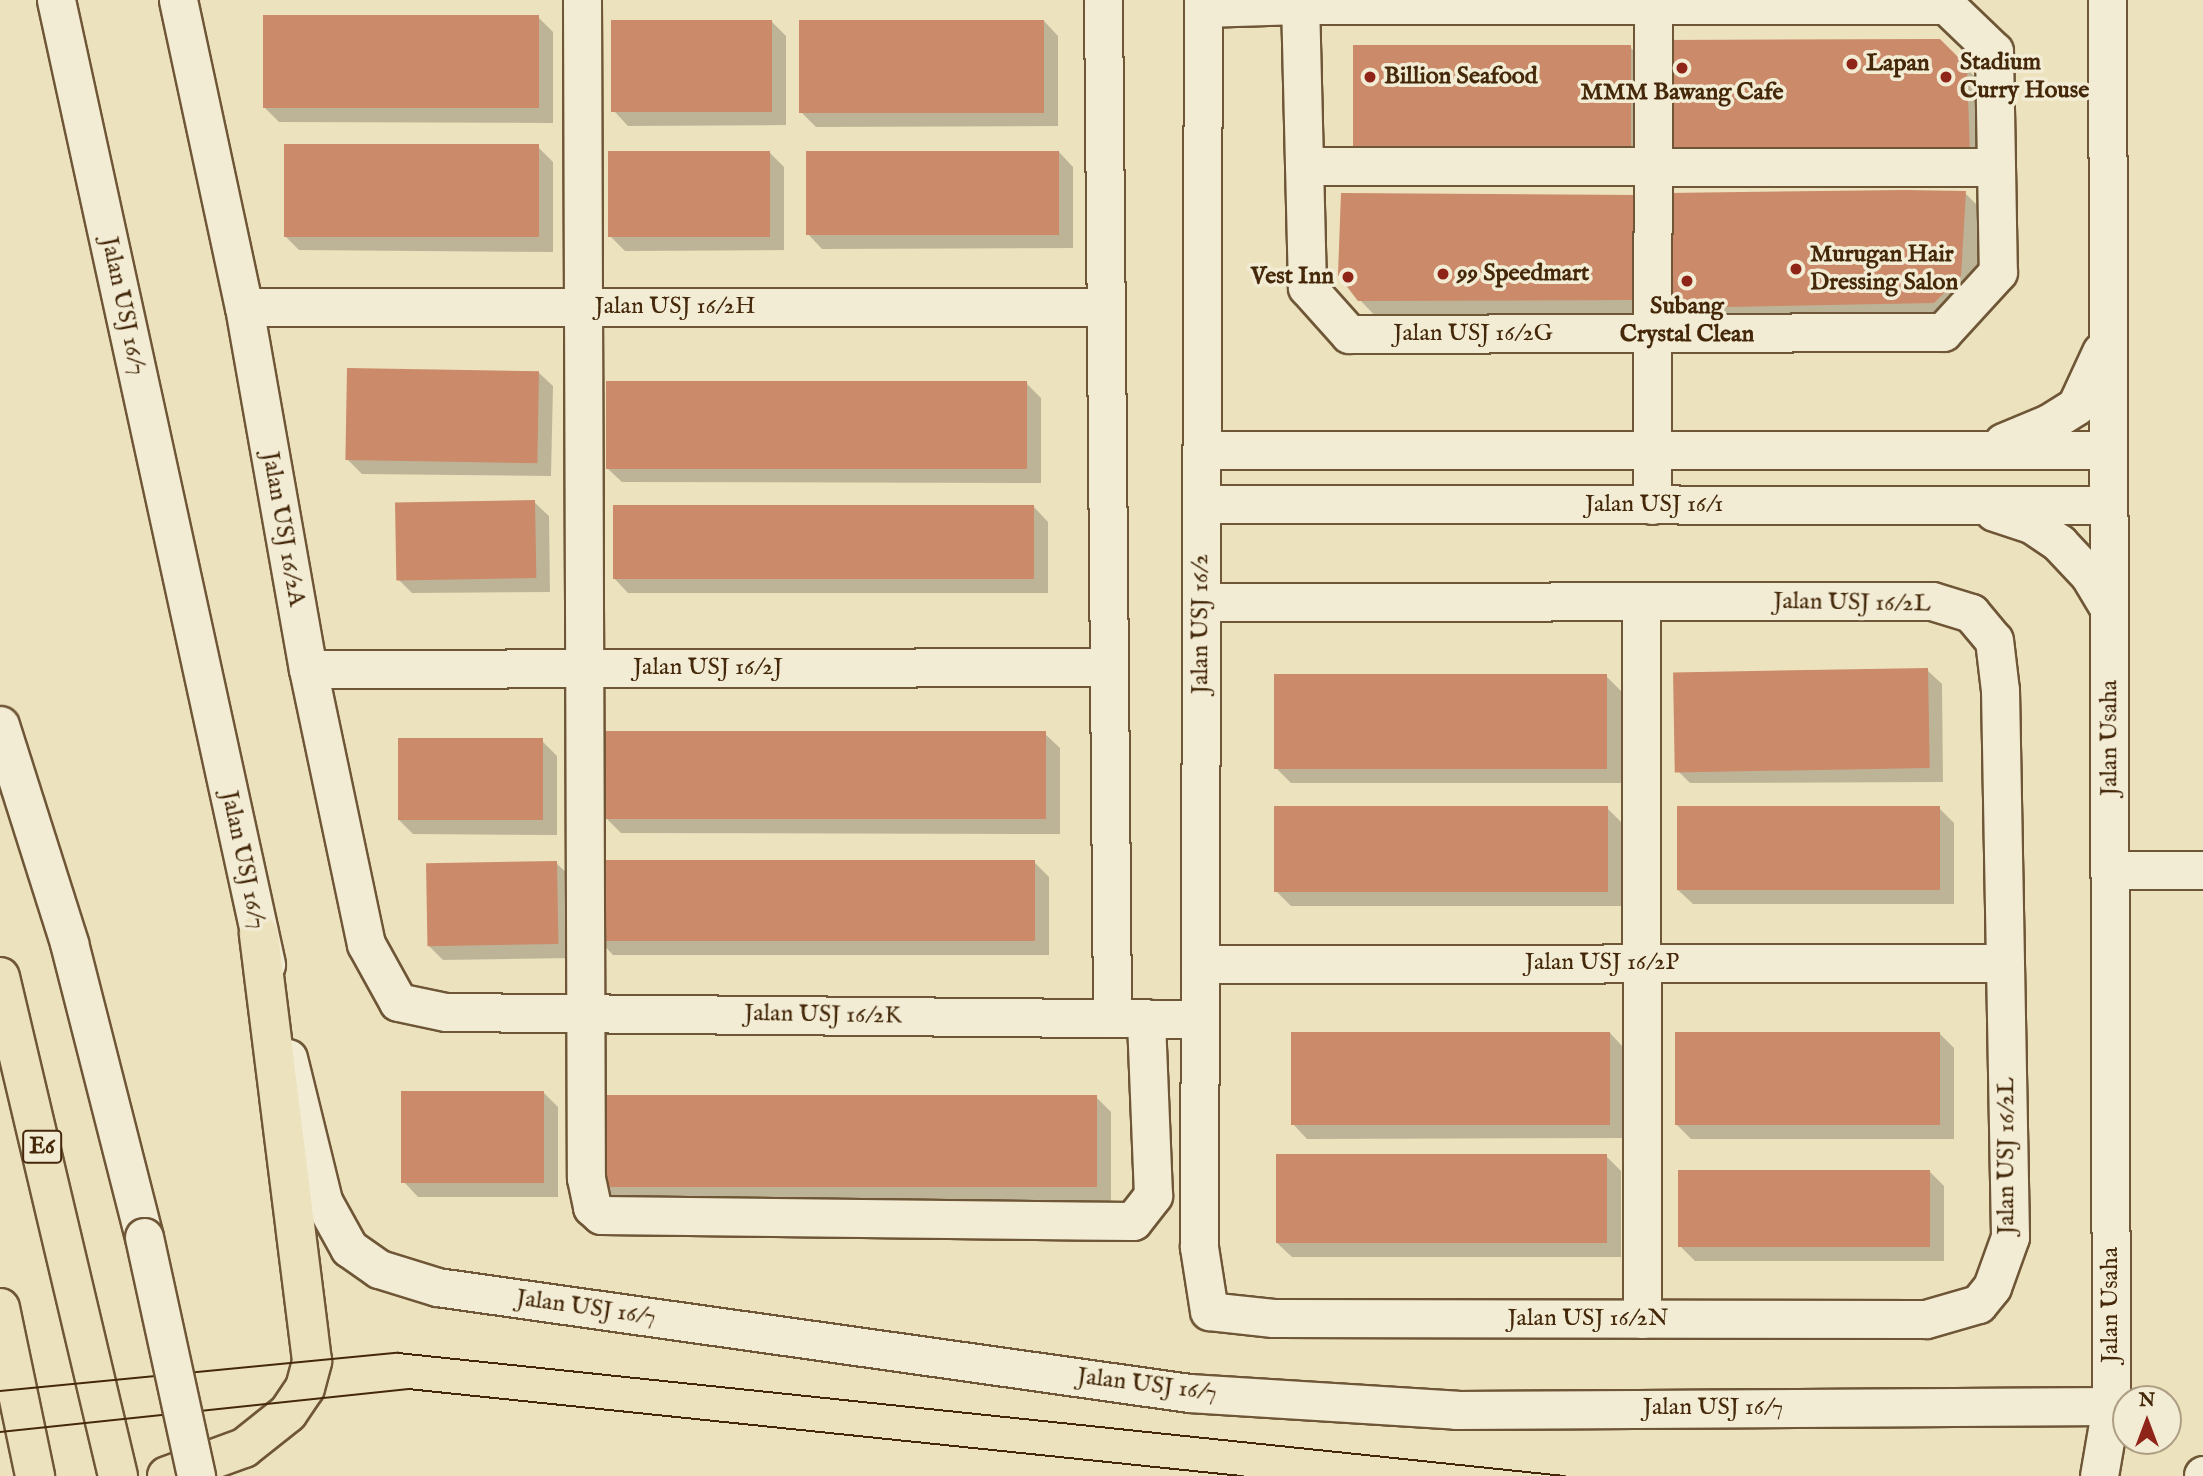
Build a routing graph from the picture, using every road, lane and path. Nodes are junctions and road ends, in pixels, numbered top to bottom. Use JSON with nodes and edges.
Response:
{"nodes":[{"id":1,"x":56,"y":0,"type":"edge"},
{"id":2,"x":178,"y":0,"type":"edge"},
{"id":3,"x":582,"y":0,"type":"edge"},
{"id":4,"x":1103,"y":0,"type":"edge"},
{"id":5,"x":2107,"y":0,"type":"edge"},
{"id":6,"x":1203,"y":4,"type":"edge"},
{"id":7,"x":1300,"y":5,"type":"junction"},
{"id":8,"x":1653,"y":5,"type":"junction"},
{"id":9,"x":1304,"y":166,"type":"junction"},
{"id":10,"x":1653,"y":166,"type":"junction"},
{"id":11,"x":1996,"y":167,"type":"junction"},
{"id":12,"x":244,"y":307,"type":"junction"},
{"id":13,"x":583,"y":307,"type":"junction"},
{"id":14,"x":1106,"y":307,"type":"junction"},
{"id":15,"x":1652,"y":332,"type":"junction"},
{"id":16,"x":2106,"y":342,"type":"junction"},
{"id":17,"x":1203,"y":450,"type":"junction"},
{"id":18,"x":1652,"y":450,"type":"junction"},
{"id":19,"x":1965,"y":450,"type":"junction"},
{"id":20,"x":2106,"y":450,"type":"junction"},
{"id":21,"x":1201,"y":504,"type":"junction"},
{"id":22,"x":1652,"y":505,"type":"junction"},
{"id":23,"x":1974,"y":505,"type":"junction"},
{"id":24,"x":2106,"y":505,"type":"junction"},
{"id":25,"x":1202,"y":602,"type":"junction"},
{"id":26,"x":1641,"y":602,"type":"junction"},
{"id":27,"x":2110,"y":609,"type":"junction"},
{"id":28,"x":1109,"y":667,"type":"junction"},
{"id":29,"x":308,"y":668,"type":"junction"},
{"id":30,"x":584,"y":668,"type":"junction"},
{"id":31,"x":0,"y":725,"type":"edge"},
{"id":32,"x":2110,"y":870,"type":"junction"},
{"id":33,"x":2203,"y":870,"type":"edge"},
{"id":34,"x":259,"y":934,"type":"junction"},
{"id":35,"x":1641,"y":963,"type":"junction"},
{"id":36,"x":2004,"y":963,"type":"junction"},
{"id":37,"x":1200,"y":964,"type":"junction"},
{"id":38,"x":0,"y":977,"type":"edge"},
{"id":39,"x":446,"y":1012,"type":"joint"},
{"id":40,"x":586,"y":1013,"type":"junction"},
{"id":41,"x":1129,"y":1018,"type":"junction"},
{"id":42,"x":1200,"y":1019,"type":"junction"},
{"id":43,"x":1199,"y":1247,"type":"joint"},
{"id":44,"x":2005,"y":1259,"type":"joint"},
{"id":45,"x":2,"y":1316,"type":"edge"},
{"id":46,"x":1642,"y":1319,"type":"junction"},
{"id":47,"x":2111,"y":1406,"type":"junction"},
{"id":48,"x":35,"y":1476,"type":"edge"},
{"id":49,"x":118,"y":1476,"type":"edge"},
{"id":50,"x":167,"y":1476,"type":"edge"},
{"id":51,"x":196,"y":1476,"type":"edge"},
{"id":52,"x":2099,"y":1476,"type":"edge"}],
"edges":[{"from":1,"to":34,"type":"street","name":"Jalan USJ 16/7"},
{"from":2,"to":12,"type":"street","name":"Jalan USJ 16/2A"},
{"from":3,"to":13,"type":"street"},
{"from":4,"to":14,"type":"street"},
{"from":5,"to":16,"type":"street","name":"Jalan Usaha"},
{"from":6,"to":7,"type":"street"},
{"from":6,"to":17,"type":"street","name":"Jalan USJ 16/2"},
{"from":7,"to":8,"type":"street"},
{"from":7,"to":9,"type":"street","name":"Jalan USJ 16/2G"},
{"from":8,"to":10,"type":"street"},
{"from":8,"to":11,"type":"street"},
{"from":9,"to":10,"type":"street"},
{"from":9,"to":15,"type":"street","name":"Jalan USJ 16/2G"},
{"from":10,"to":11,"type":"street"},
{"from":10,"to":15,"type":"street"},
{"from":11,"to":15,"type":"street","name":"Jalan USJ 16/2G"},
{"from":12,"to":13,"type":"street","name":"Jalan USJ 16/2H"},
{"from":12,"to":29,"type":"street","name":"Jalan USJ 16/2A"},
{"from":13,"to":14,"type":"street","name":"Jalan USJ 16/2H"},
{"from":13,"to":30,"type":"street"},
{"from":14,"to":28,"type":"street"},
{"from":15,"to":18,"type":"street"},
{"from":16,"to":19,"type":"street"},
{"from":16,"to":20,"type":"street","name":"Jalan Usaha"},
{"from":17,"to":18,"type":"street"},
{"from":17,"to":21,"type":"street","name":"Jalan USJ 16/2"},
{"from":18,"to":19,"type":"street"},
{"from":18,"to":22,"type":"street"},
{"from":19,"to":20,"type":"street"},
{"from":20,"to":24,"type":"street","name":"Jalan Usaha"},
{"from":21,"to":22,"type":"street","name":"Jalan USJ 16/1"},
{"from":21,"to":25,"type":"street","name":"Jalan USJ 16/2"},
{"from":22,"to":23,"type":"street","name":"Jalan USJ 16/1"},
{"from":23,"to":24,"type":"street","name":"Jalan USJ 16/1"},
{"from":23,"to":27,"type":"street"},
{"from":24,"to":27,"type":"street","name":"Jalan Usaha"},
{"from":25,"to":26,"type":"street","name":"Jalan USJ 16/2L"},
{"from":25,"to":37,"type":"street","name":"Jalan USJ 16/2"},
{"from":26,"to":35,"type":"street"},
{"from":26,"to":36,"type":"street","name":"Jalan USJ 16/2L"},
{"from":27,"to":32,"type":"street","name":"Jalan Usaha"},
{"from":28,"to":30,"type":"street","name":"Jalan USJ 16/2J"},
{"from":28,"to":41,"type":"street"},
{"from":29,"to":30,"type":"street","name":"Jalan USJ 16/2J"},
{"from":29,"to":39,"type":"street","name":"Jalan USJ 16/2A"},
{"from":30,"to":40,"type":"street"},
{"from":31,"to":51,"type":"street","bridge":true},
{"from":32,"to":33,"type":"street"},
{"from":32,"to":47,"type":"street","name":"Jalan Usaha"},
{"from":34,"to":47,"type":"street","name":"Jalan USJ 16/7"},
{"from":34,"to":50,"type":"main road"},
{"from":35,"to":36,"type":"street","name":"Jalan USJ 16/2P"},
{"from":35,"to":37,"type":"street","name":"Jalan USJ 16/2P"},
{"from":35,"to":46,"type":"street"},
{"from":36,"to":44,"type":"street","name":"Jalan USJ 16/2L"},
{"from":37,"to":42,"type":"street","name":"Jalan USJ 16/2"},
{"from":38,"to":49,"type":"main road","number":"E6"},
{"from":39,"to":40,"type":"street","name":"Jalan USJ 16/2K"},
{"from":40,"to":41,"type":"street","name":"Jalan USJ 16/2K"},
{"from":40,"to":41,"type":"street"},
{"from":41,"to":42,"type":"street","name":"Jalan USJ 16/2K"},
{"from":42,"to":43,"type":"street","name":"Jalan USJ 16/2"},
{"from":43,"to":46,"type":"street","name":"Jalan USJ 16/2N"},
{"from":44,"to":46,"type":"street","name":"Jalan USJ 16/2N"},
{"from":45,"to":48,"type":"main road"},
{"from":47,"to":52,"type":"street","name":"Jalan Usaha"}]}
